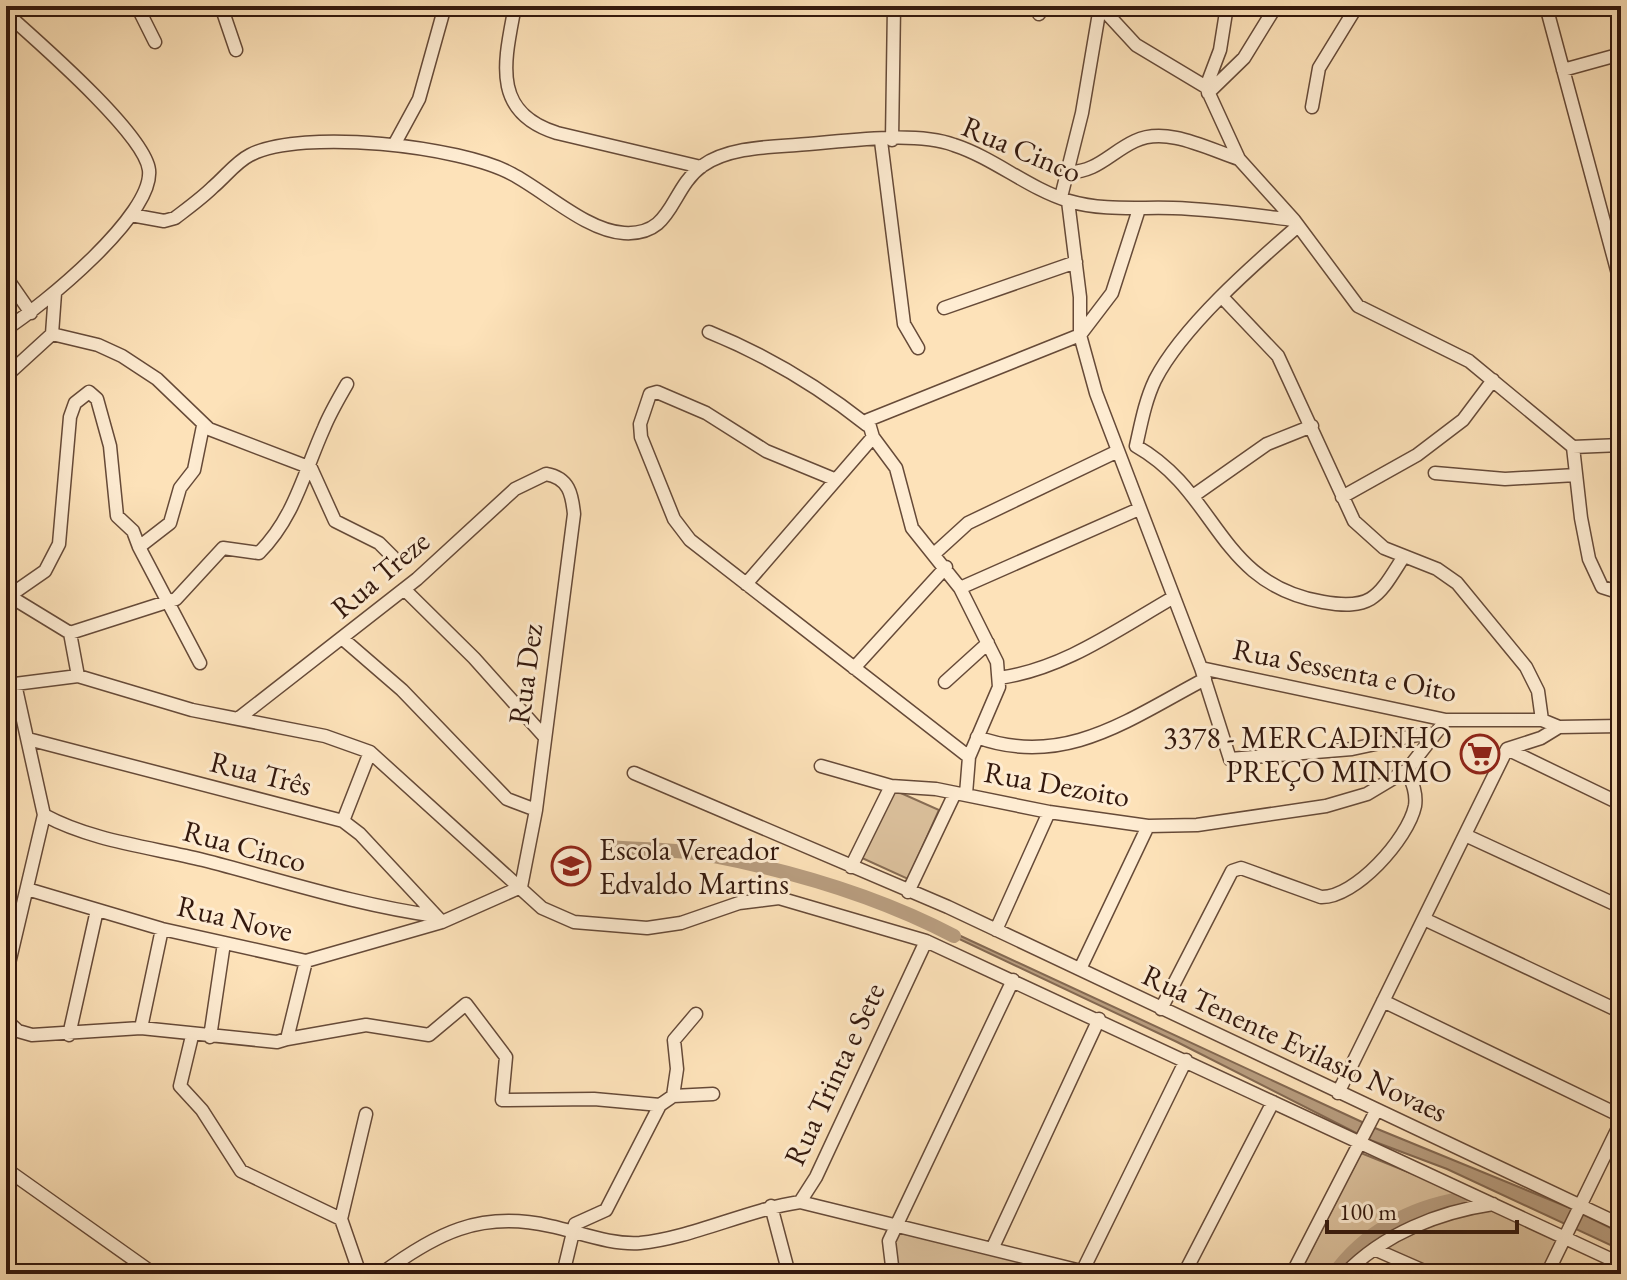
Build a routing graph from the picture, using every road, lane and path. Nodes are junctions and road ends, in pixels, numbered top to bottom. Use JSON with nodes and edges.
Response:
{"nodes":[{"id":1,"x":137,"y":6,"type":"edge"},
{"id":2,"x":221,"y":6,"type":"edge"},
{"id":3,"x":445,"y":6,"type":"edge"},
{"id":4,"x":515,"y":6,"type":"edge"},
{"id":5,"x":894,"y":6,"type":"edge"},
{"id":6,"x":1100,"y":6,"type":"edge"},
{"id":7,"x":1227,"y":6,"type":"edge"},
{"id":8,"x":1276,"y":6,"type":"edge"},
{"id":9,"x":1357,"y":6,"type":"edge"},
{"id":10,"x":1546,"y":6,"type":"edge"},
{"id":11,"x":6,"y":13,"type":"edge"},
{"id":12,"x":155,"y":42,"type":"dead end"},
{"id":13,"x":236,"y":50,"type":"dead end"},
{"id":14,"x":1621,"y":54,"type":"edge"},
{"id":15,"x":1563,"y":70,"type":"junction"},
{"id":16,"x":1207,"y":90,"type":"junction"},
{"id":17,"x":1312,"y":107,"type":"dead end"},
{"id":18,"x":887,"y":140,"type":"junction"},
{"id":19,"x":394,"y":145,"type":"junction"},
{"id":20,"x":1239,"y":159,"type":"junction"},
{"id":21,"x":701,"y":167,"type":"junction"},
{"id":22,"x":1068,"y":172,"type":"junction"},
{"id":23,"x":1064,"y":199,"type":"junction"},
{"id":24,"x":1139,"y":209,"type":"junction"},
{"id":25,"x":131,"y":215,"type":"junction"},
{"id":26,"x":1296,"y":223,"type":"junction"},
{"id":27,"x":1076,"y":262,"type":"junction"},
{"id":28,"x":6,"y":277,"type":"edge"},
{"id":29,"x":1621,"y":285,"type":"edge"},
{"id":30,"x":55,"y":293,"type":"junction"},
{"id":31,"x":1223,"y":298,"type":"junction"},
{"id":32,"x":944,"y":308,"type":"dead end"},
{"id":33,"x":31,"y":313,"type":"junction"},
{"id":34,"x":6,"y":329,"type":"edge"},
{"id":35,"x":709,"y":332,"type":"dead end"},
{"id":36,"x":52,"y":334,"type":"junction"},
{"id":37,"x":1080,"y":335,"type":"junction"},
{"id":38,"x":918,"y":348,"type":"dead end"},
{"id":39,"x":6,"y":376,"type":"edge"},
{"id":40,"x":1493,"y":380,"type":"junction"},
{"id":41,"x":347,"y":384,"type":"dead end"},
{"id":42,"x":203,"y":426,"type":"junction"},
{"id":43,"x":1312,"y":426,"type":"junction"},
{"id":44,"x":869,"y":427,"type":"junction"},
{"id":45,"x":1621,"y":445,"type":"edge"},
{"id":46,"x":1136,"y":446,"type":"junction"},
{"id":47,"x":1573,"y":447,"type":"junction"},
{"id":48,"x":1119,"y":453,"type":"junction"},
{"id":49,"x":311,"y":468,"type":"junction"},
{"id":50,"x":1435,"y":473,"type":"dead end"},
{"id":51,"x":1576,"y":475,"type":"junction"},
{"id":52,"x":554,"y":476,"type":"joint"},
{"id":53,"x":834,"y":479,"type":"junction"},
{"id":54,"x":1193,"y":496,"type":"junction"},
{"id":55,"x":1342,"y":497,"type":"junction"},
{"id":56,"x":1139,"y":509,"type":"junction"},
{"id":57,"x":139,"y":547,"type":"junction"},
{"id":58,"x":934,"y":554,"type":"junction"},
{"id":59,"x":1404,"y":556,"type":"junction"},
{"id":60,"x":393,"y":557,"type":"dead end"},
{"id":61,"x":946,"y":567,"type":"junction"},
{"id":62,"x":746,"y":584,"type":"junction"},
{"id":63,"x":960,"y":588,"type":"junction"},
{"id":64,"x":404,"y":589,"type":"junction"},
{"id":65,"x":1621,"y":593,"type":"edge"},
{"id":66,"x":7,"y":595,"type":"edge"},
{"id":67,"x":1174,"y":597,"type":"junction"},
{"id":68,"x":168,"y":603,"type":"junction"},
{"id":69,"x":70,"y":633,"type":"junction"},
{"id":70,"x":343,"y":639,"type":"junction"},
{"id":71,"x":988,"y":643,"type":"junction"},
{"id":72,"x":200,"y":663,"type":"dead end"},
{"id":73,"x":854,"y":668,"type":"junction"},
{"id":74,"x":1203,"y":674,"type":"junction"},
{"id":75,"x":78,"y":676,"type":"junction"},
{"id":76,"x":999,"y":678,"type":"junction"},
{"id":77,"x":945,"y":682,"type":"dead end"},
{"id":78,"x":239,"y":718,"type":"junction"},
{"id":79,"x":1446,"y":720,"type":"junction"},
{"id":80,"x":1542,"y":720,"type":"junction"},
{"id":81,"x":1621,"y":726,"type":"edge"},
{"id":82,"x":1559,"y":727,"type":"junction"},
{"id":83,"x":1427,"y":733,"type":"dead end"},
{"id":84,"x":543,"y":735,"type":"junction"},
{"id":85,"x":977,"y":737,"type":"junction"},
{"id":86,"x":28,"y":739,"type":"junction"},
{"id":87,"x":1507,"y":749,"type":"junction"},
{"id":88,"x":370,"y":752,"type":"junction"},
{"id":89,"x":969,"y":757,"type":"junction"},
{"id":90,"x":821,"y":766,"type":"dead end"},
{"id":91,"x":1407,"y":770,"type":"junction"},
{"id":92,"x":634,"y":773,"type":"dead end"},
{"id":93,"x":891,"y":786,"type":"junction"},
{"id":94,"x":961,"y":794,"type":"junction"},
{"id":95,"x":1621,"y":804,"type":"edge"},
{"id":96,"x":536,"y":810,"type":"junction"},
{"id":97,"x":1049,"y":812,"type":"junction"},
{"id":98,"x":44,"y":815,"type":"junction"},
{"id":99,"x":343,"y":821,"type":"junction"},
{"id":100,"x":1148,"y":826,"type":"junction"},
{"id":101,"x":1465,"y":835,"type":"junction"},
{"id":102,"x":851,"y":867,"type":"junction"},
{"id":103,"x":521,"y":887,"type":"junction"},
{"id":104,"x":27,"y":889,"type":"junction"},
{"id":105,"x":908,"y":892,"type":"junction"},
{"id":106,"x":1621,"y":907,"type":"edge"},
{"id":107,"x":97,"y":910,"type":"junction"},
{"id":108,"x":439,"y":919,"type":"junction"},
{"id":109,"x":1424,"y":919,"type":"junction"},
{"id":110,"x":162,"y":929,"type":"junction"},
{"id":111,"x":996,"y":930,"type":"junction"},
{"id":112,"x":926,"y":941,"type":"junction"},
{"id":113,"x":224,"y":943,"type":"junction"},
{"id":114,"x":306,"y":961,"type":"junction"},
{"id":115,"x":1080,"y":969,"type":"junction"},
{"id":116,"x":6,"y":976,"type":"edge"},
{"id":117,"x":1013,"y":980,"type":"junction"},
{"id":118,"x":1383,"y":1001,"type":"junction"},
{"id":119,"x":1161,"y":1009,"type":"junction"},
{"id":120,"x":1621,"y":1012,"type":"edge"},
{"id":121,"x":696,"y":1014,"type":"dead end"},
{"id":122,"x":1099,"y":1019,"type":"junction"},
{"id":123,"x":6,"y":1020,"type":"edge"},
{"id":124,"x":141,"y":1028,"type":"junction"},
{"id":125,"x":69,"y":1035,"type":"junction"},
{"id":126,"x":192,"y":1036,"type":"junction"},
{"id":127,"x":210,"y":1037,"type":"junction"},
{"id":128,"x":287,"y":1039,"type":"junction"},
{"id":129,"x":1186,"y":1060,"type":"junction"},
{"id":130,"x":1338,"y":1093,"type":"junction"},
{"id":131,"x":713,"y":1094,"type":"dead end"},
{"id":132,"x":673,"y":1096,"type":"junction"},
{"id":133,"x":1273,"y":1102,"type":"junction"},
{"id":134,"x":660,"y":1105,"type":"junction"},
{"id":135,"x":1376,"y":1111,"type":"junction"},
{"id":136,"x":366,"y":1114,"type":"dead end"},
{"id":137,"x":1621,"y":1116,"type":"edge"},
{"id":138,"x":1621,"y":1122,"type":"edge"},
{"id":139,"x":1360,"y":1140,"type":"junction"},
{"id":140,"x":6,"y":1169,"type":"edge"},
{"id":141,"x":800,"y":1202,"type":"junction"},
{"id":142,"x":1493,"y":1204,"type":"junction"},
{"id":143,"x":771,"y":1206,"type":"junction"},
{"id":144,"x":1580,"y":1208,"type":"junction"},
{"id":145,"x":341,"y":1219,"type":"junction"},
{"id":146,"x":897,"y":1225,"type":"junction"},
{"id":147,"x":1621,"y":1225,"type":"edge"},
{"id":148,"x":573,"y":1232,"type":"junction"},
{"id":149,"x":1567,"y":1232,"type":"junction"},
{"id":150,"x":993,"y":1247,"type":"junction"},
{"id":151,"x":1374,"y":1249,"type":"junction"},
{"id":152,"x":1621,"y":1264,"type":"edge"},
{"id":153,"x":1081,"y":1272,"type":"edge"},
{"id":154,"x":154,"y":1274,"type":"edge"},
{"id":155,"x":360,"y":1274,"type":"edge"},
{"id":156,"x":381,"y":1274,"type":"edge"},
{"id":157,"x":563,"y":1274,"type":"edge"},
{"id":158,"x":789,"y":1274,"type":"edge"},
{"id":159,"x":893,"y":1274,"type":"edge"},
{"id":160,"x":1184,"y":1274,"type":"edge"},
{"id":161,"x":1292,"y":1274,"type":"edge"},
{"id":162,"x":1345,"y":1274,"type":"edge"},
{"id":163,"x":1431,"y":1274,"type":"edge"},
{"id":164,"x":1547,"y":1274,"type":"edge"}],
"edges":[{"from":1,"to":12,"type":"street"},
{"from":2,"to":13,"type":"street"},
{"from":3,"to":19,"type":"street"},
{"from":4,"to":21,"type":"street"},
{"from":5,"to":18,"type":"street"},
{"from":6,"to":16,"type":"street"},
{"from":6,"to":22,"type":"street"},
{"from":7,"to":16,"type":"street"},
{"from":8,"to":16,"type":"street"},
{"from":9,"to":17,"type":"street"},
{"from":10,"to":15,"type":"street"},
{"from":11,"to":25,"type":"street"},
{"from":14,"to":15,"type":"street"},
{"from":15,"to":29,"type":"street"},
{"from":16,"to":20,"type":"street"},
{"from":18,"to":21,"type":"street","name":"Rua Cinco"},
{"from":18,"to":23,"type":"street","name":"Rua Cinco"},
{"from":18,"to":38,"type":"street"},
{"from":19,"to":21,"type":"street"},
{"from":19,"to":25,"type":"street"},
{"from":20,"to":22,"type":"street"},
{"from":20,"to":26,"type":"street"},
{"from":22,"to":23,"type":"street"},
{"from":23,"to":24,"type":"street","name":"Rua Cinco"},
{"from":23,"to":27,"type":"street"},
{"from":24,"to":26,"type":"street","name":"Rua Cinco"},
{"from":24,"to":37,"type":"street"},
{"from":25,"to":30,"type":"street"},
{"from":26,"to":31,"type":"street"},
{"from":26,"to":40,"type":"street"},
{"from":27,"to":32,"type":"street"},
{"from":27,"to":37,"type":"street"},
{"from":28,"to":33,"type":"street"},
{"from":30,"to":33,"type":"street"},
{"from":30,"to":36,"type":"street"},
{"from":31,"to":43,"type":"street"},
{"from":31,"to":46,"type":"street"},
{"from":33,"to":34,"type":"street"},
{"from":35,"to":44,"type":"street"},
{"from":36,"to":39,"type":"street"},
{"from":36,"to":42,"type":"street"},
{"from":37,"to":44,"type":"street"},
{"from":37,"to":48,"type":"street"},
{"from":40,"to":47,"type":"street"},
{"from":40,"to":55,"type":"street"},
{"from":41,"to":49,"type":"street"},
{"from":42,"to":49,"type":"street"},
{"from":42,"to":57,"type":"street"},
{"from":43,"to":54,"type":"street"},
{"from":43,"to":55,"type":"street"},
{"from":44,"to":53,"type":"street"},
{"from":44,"to":58,"type":"street"},
{"from":45,"to":47,"type":"street"},
{"from":46,"to":48,"type":"street"},
{"from":46,"to":54,"type":"street"},
{"from":47,"to":51,"type":"street"},
{"from":48,"to":56,"type":"street"},
{"from":48,"to":58,"type":"street"},
{"from":49,"to":60,"type":"street"},
{"from":49,"to":68,"type":"street"},
{"from":50,"to":51,"type":"street"},
{"from":51,"to":65,"type":"street"},
{"from":52,"to":64,"type":"street","name":"Rua Treze"},
{"from":52,"to":84,"type":"street","name":"Rua Dez"},
{"from":53,"to":62,"type":"street"},
{"from":53,"to":62,"type":"street"},
{"from":54,"to":59,"type":"street"},
{"from":55,"to":59,"type":"street"},
{"from":56,"to":63,"type":"street"},
{"from":56,"to":67,"type":"street"},
{"from":57,"to":66,"type":"street"},
{"from":57,"to":68,"type":"street"},
{"from":58,"to":61,"type":"street"},
{"from":59,"to":80,"type":"street"},
{"from":61,"to":63,"type":"street"},
{"from":61,"to":73,"type":"street"},
{"from":62,"to":73,"type":"street"},
{"from":63,"to":71,"type":"street"},
{"from":64,"to":70,"type":"street","name":"Rua Treze"},
{"from":64,"to":84,"type":"street"},
{"from":66,"to":69,"type":"street"},
{"from":67,"to":74,"type":"street"},
{"from":67,"to":76,"type":"street"},
{"from":68,"to":69,"type":"street"},
{"from":68,"to":72,"type":"street"},
{"from":69,"to":75,"type":"street"},
{"from":70,"to":78,"type":"street","name":"Rua Treze"},
{"from":70,"to":96,"type":"street"},
{"from":71,"to":76,"type":"street"},
{"from":71,"to":77,"type":"street"},
{"from":73,"to":89,"type":"street"},
{"from":74,"to":79,"type":"street","name":"Rua Sessenta e Oito"},
{"from":74,"to":83,"type":"street"},
{"from":74,"to":85,"type":"street"},
{"from":75,"to":78,"type":"street"},
{"from":75,"to":86,"type":"street"},
{"from":76,"to":85,"type":"street"},
{"from":78,"to":88,"type":"street"},
{"from":79,"to":80,"type":"street","name":"Rua Sessenta e Oito"},
{"from":79,"to":91,"type":"street","name":"Rua Dezoito"},
{"from":80,"to":82,"type":"street","name":"Rua Sessenta e Oito"},
{"from":81,"to":82,"type":"street","name":"Rua Sessenta e Oito"},
{"from":82,"to":87,"type":"street"},
{"from":84,"to":96,"type":"street","name":"Rua Dez"},
{"from":85,"to":89,"type":"street"},
{"from":86,"to":98,"type":"street"},
{"from":86,"to":99,"type":"street","name":"Rua Três"},
{"from":87,"to":95,"type":"street"},
{"from":87,"to":101,"type":"street"},
{"from":88,"to":99,"type":"street"},
{"from":88,"to":103,"type":"street"},
{"from":89,"to":94,"type":"street"},
{"from":90,"to":93,"type":"street","name":"Rua Dezoito"},
{"from":91,"to":100,"type":"street","name":"Rua Dezoito"},
{"from":91,"to":119,"type":"street"},
{"from":92,"to":102,"type":"street","name":"Rua Tenente Evilasio Novaes"},
{"from":93,"to":94,"type":"street","name":"Rua Dezoito"},
{"from":93,"to":102,"type":"street"},
{"from":94,"to":97,"type":"street","name":"Rua Dezoito"},
{"from":94,"to":105,"type":"street"},
{"from":96,"to":103,"type":"street","name":"Rua Dez"},
{"from":97,"to":100,"type":"street","name":"Rua Dezoito"},
{"from":97,"to":111,"type":"street"},
{"from":98,"to":104,"type":"street"},
{"from":98,"to":108,"type":"street","name":"Rua Cinco"},
{"from":99,"to":108,"type":"street","name":"Rua Três"},
{"from":100,"to":115,"type":"street"},
{"from":101,"to":106,"type":"street"},
{"from":101,"to":109,"type":"street"},
{"from":102,"to":105,"type":"street","name":"Rua Tenente Evilasio Novaes"},
{"from":103,"to":108,"type":"street","name":"Rua Nove"},
{"from":103,"to":112,"type":"street"},
{"from":104,"to":107,"type":"street","name":"Rua Nove"},
{"from":104,"to":116,"type":"street"},
{"from":105,"to":111,"type":"street","name":"Rua Tenente Evilasio Novaes"},
{"from":107,"to":110,"type":"street","name":"Rua Nove"},
{"from":107,"to":125,"type":"street"},
{"from":108,"to":114,"type":"street","name":"Rua Nove"},
{"from":109,"to":118,"type":"street"},
{"from":109,"to":120,"type":"street"},
{"from":110,"to":113,"type":"street","name":"Rua Nove"},
{"from":110,"to":124,"type":"street"},
{"from":111,"to":115,"type":"street","name":"Rua Tenente Evilasio Novaes"},
{"from":112,"to":117,"type":"street"},
{"from":112,"to":141,"type":"street","name":"Rua Trinta e Sete"},
{"from":113,"to":114,"type":"street","name":"Rua Nove"},
{"from":113,"to":127,"type":"street"},
{"from":114,"to":128,"type":"street"},
{"from":115,"to":119,"type":"street","name":"Rua Tenente Evilasio Novaes"},
{"from":117,"to":122,"type":"street"},
{"from":117,"to":146,"type":"street"},
{"from":118,"to":130,"type":"street"},
{"from":118,"to":137,"type":"street"},
{"from":119,"to":130,"type":"street","name":"Rua Tenente Evilasio Novaes"},
{"from":121,"to":132,"type":"street"},
{"from":122,"to":129,"type":"street"},
{"from":122,"to":150,"type":"street"},
{"from":123,"to":125,"type":"street"},
{"from":124,"to":125,"type":"street"},
{"from":124,"to":126,"type":"street"},
{"from":126,"to":127,"type":"street"},
{"from":126,"to":145,"type":"street"},
{"from":127,"to":128,"type":"street"},
{"from":128,"to":134,"type":"street"},
{"from":129,"to":133,"type":"street"},
{"from":129,"to":153,"type":"street"},
{"from":130,"to":135,"type":"street","name":"Rua Tenente Evilasio Novaes"},
{"from":131,"to":132,"type":"street"},
{"from":132,"to":134,"type":"street"},
{"from":133,"to":139,"type":"street"},
{"from":133,"to":160,"type":"street"},
{"from":134,"to":148,"type":"street"},
{"from":135,"to":139,"type":"street"},
{"from":135,"to":144,"type":"street","name":"Rua Tenente Evilasio Novaes"},
{"from":136,"to":145,"type":"street"},
{"from":138,"to":144,"type":"street"},
{"from":139,"to":142,"type":"street"},
{"from":139,"to":161,"type":"street"},
{"from":140,"to":154,"type":"street"},
{"from":141,"to":143,"type":"street","name":"Rua Trinta e Sete"},
{"from":141,"to":146,"type":"street"},
{"from":142,"to":149,"type":"street"},
{"from":142,"to":151,"type":"street"},
{"from":143,"to":148,"type":"street","name":"Rua Trinta e Sete"},
{"from":143,"to":158,"type":"street"},
{"from":144,"to":147,"type":"street","name":"Rua Tenente Evilasio Novaes"},
{"from":144,"to":149,"type":"street"},
{"from":145,"to":155,"type":"street"},
{"from":146,"to":150,"type":"street"},
{"from":146,"to":159,"type":"street"},
{"from":148,"to":156,"type":"street","name":"Rua Trinta e Sete"},
{"from":148,"to":157,"type":"street"},
{"from":149,"to":152,"type":"street"},
{"from":149,"to":164,"type":"street"},
{"from":150,"to":153,"type":"street"},
{"from":151,"to":162,"type":"street"},
{"from":151,"to":163,"type":"street"}]}
